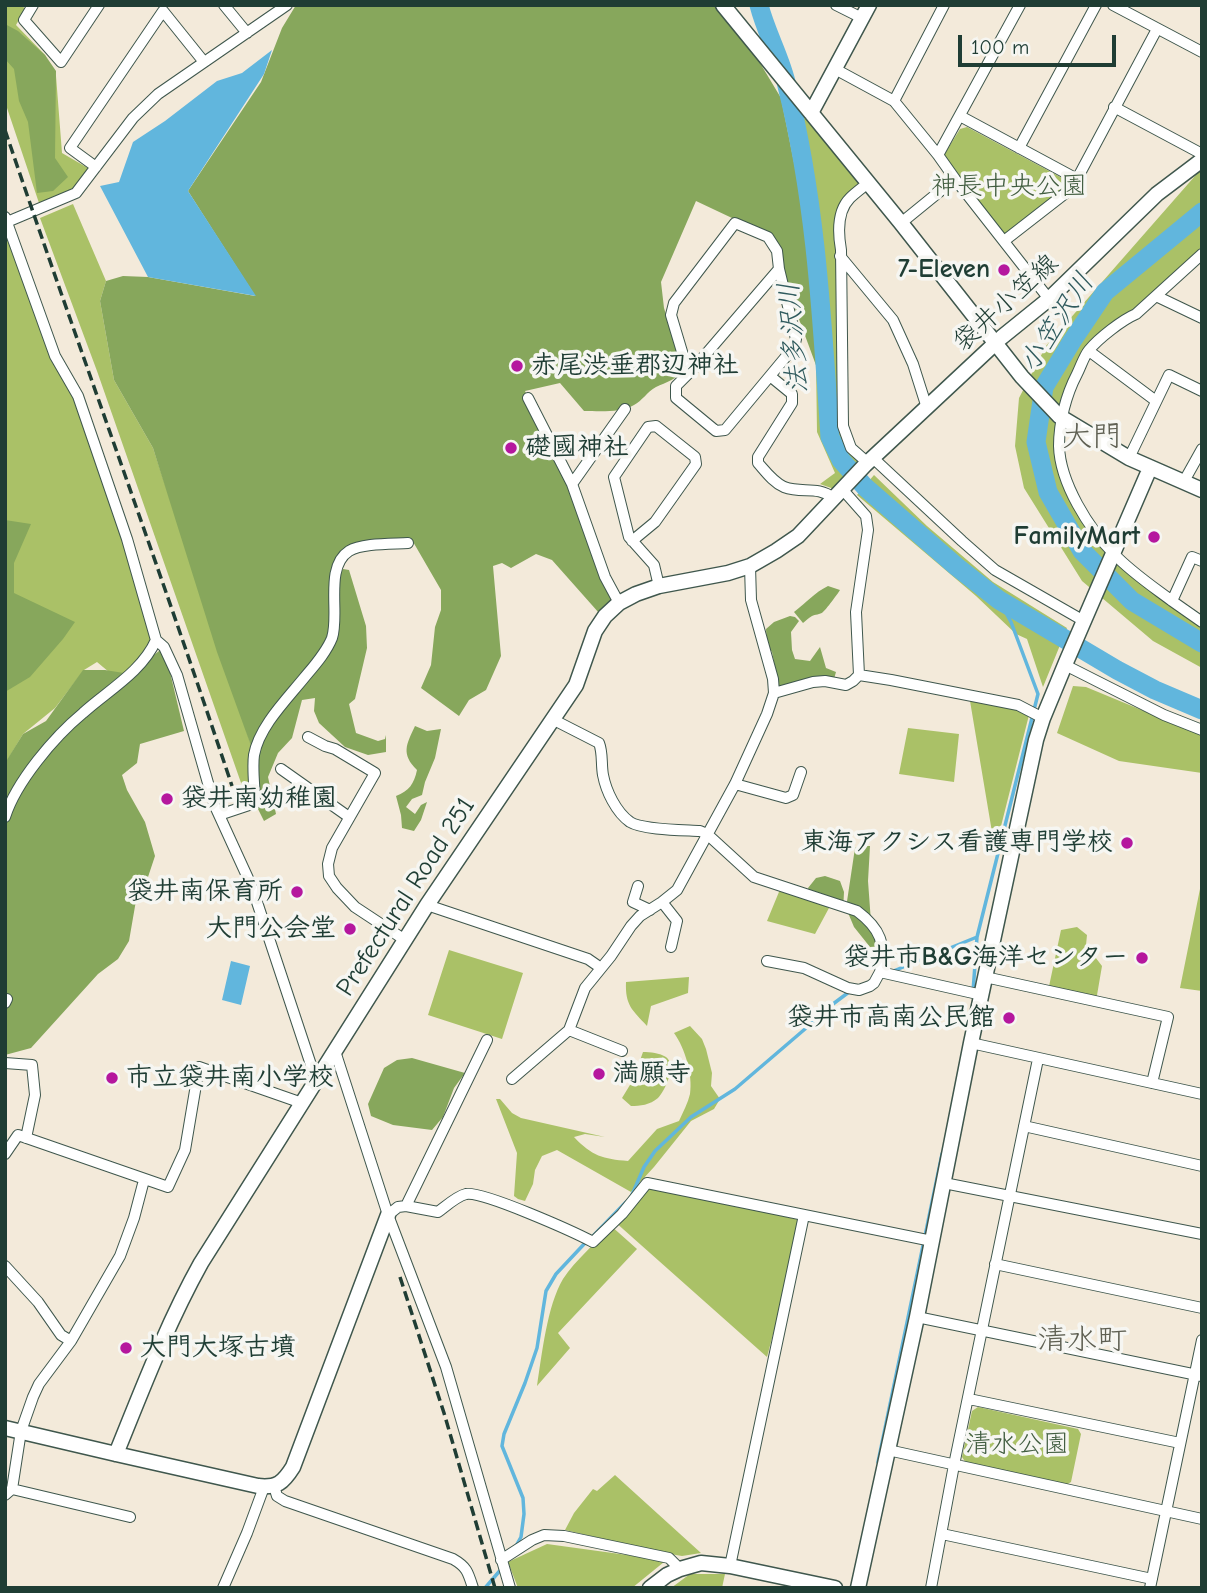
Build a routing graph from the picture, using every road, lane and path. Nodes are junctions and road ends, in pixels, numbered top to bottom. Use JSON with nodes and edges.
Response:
{"nodes":[{"id":1,"x":99,"y":5,"type":"edge"},
{"id":2,"x":224,"y":5,"type":"edge"},
{"id":3,"x":287,"y":5,"type":"edge"},
{"id":4,"x":723,"y":5,"type":"edge"},
{"id":5,"x":836,"y":5,"type":"edge"},
{"id":6,"x":944,"y":5,"type":"edge"},
{"id":7,"x":1020,"y":5,"type":"edge"},
{"id":8,"x":1096,"y":5,"type":"edge"},
{"id":9,"x":1113,"y":5,"type":"edge"},
{"id":10,"x":32,"y":6,"type":"edge"},
{"id":11,"x":865,"y":12,"type":"edge"},
{"id":12,"x":1157,"y":29,"type":"junction"},
{"id":13,"x":247,"y":33,"type":"junction"},
{"id":14,"x":1202,"y":52,"type":"edge"},
{"id":15,"x":204,"y":62,"type":"junction"},
{"id":16,"x":835,"y":69,"type":"junction"},
{"id":17,"x":894,"y":101,"type":"junction"},
{"id":18,"x":1114,"y":107,"type":"junction"},
{"id":19,"x":811,"y":113,"type":"junction"},
{"id":20,"x":960,"y":116,"type":"junction"},
{"id":21,"x":1019,"y":148,"type":"junction"},
{"id":22,"x":1202,"y":154,"type":"edge"},
{"id":23,"x":938,"y":155,"type":"junction"},
{"id":24,"x":1202,"y":160,"type":"edge"},
{"id":25,"x":96,"y":167,"type":"junction"},
{"id":26,"x":1077,"y":179,"type":"junction"},
{"id":27,"x":955,"y":180,"type":"junction"},
{"id":28,"x":868,"y":183,"type":"junction"},
{"id":29,"x":6,"y":220,"type":"edge"},
{"id":30,"x":901,"y":223,"type":"junction"},
{"id":31,"x":1004,"y":241,"type":"junction"},
{"id":32,"x":1202,"y":254,"type":"edge"},
{"id":33,"x":841,"y":256,"type":"junction"},
{"id":34,"x":779,"y":269,"type":"junction"},
{"id":35,"x":1156,"y":296,"type":"junction"},
{"id":36,"x":1049,"y":299,"type":"junction"},
{"id":37,"x":1202,"y":318,"type":"edge"},
{"id":38,"x":997,"y":344,"type":"junction"},
{"id":39,"x":1088,"y":351,"type":"junction"},
{"id":40,"x":694,"y":368,"type":"junction"},
{"id":41,"x":771,"y":376,"type":"junction"},
{"id":42,"x":1202,"y":391,"type":"edge"},
{"id":43,"x":528,"y":398,"type":"dead end"},
{"id":44,"x":1156,"y":401,"type":"junction"},
{"id":45,"x":927,"y":408,"type":"junction"},
{"id":46,"x":625,"y":409,"type":"dead end"},
{"id":47,"x":1060,"y":417,"type":"junction"},
{"id":48,"x":1202,"y":449,"type":"edge"},
{"id":49,"x":1129,"y":458,"type":"junction"},
{"id":50,"x":869,"y":462,"type":"junction"},
{"id":51,"x":1150,"y":468,"type":"junction"},
{"id":52,"x":1184,"y":482,"type":"junction"},
{"id":53,"x":572,"y":484,"type":"junction"},
{"id":54,"x":1202,"y":490,"type":"edge"},
{"id":55,"x":841,"y":491,"type":"junction"},
{"id":56,"x":632,"y":541,"type":"junction"},
{"id":57,"x":408,"y":543,"type":"dead end"},
{"id":58,"x":1113,"y":556,"type":"junction"},
{"id":59,"x":1202,"y":561,"type":"edge"},
{"id":60,"x":750,"y":566,"type":"junction"},
{"id":61,"x":659,"y":586,"type":"junction"},
{"id":62,"x":1172,"y":601,"type":"junction"},
{"id":63,"x":619,"y":603,"type":"junction"},
{"id":64,"x":1202,"y":622,"type":"edge"},
{"id":65,"x":1082,"y":626,"type":"junction"},
{"id":66,"x":156,"y":640,"type":"junction"},
{"id":67,"x":1066,"y":662,"type":"junction"},
{"id":68,"x":859,"y":675,"type":"junction"},
{"id":69,"x":774,"y":693,"type":"junction"},
{"id":70,"x":1043,"y":718,"type":"junction"},
{"id":71,"x":554,"y":720,"type":"junction"},
{"id":72,"x":1202,"y":730,"type":"edge"},
{"id":73,"x":308,"y":737,"type":"dead end"},
{"id":74,"x":281,"y":769,"type":"dead end"},
{"id":75,"x":800,"y":772,"type":"dead end"},
{"id":76,"x":735,"y":784,"type":"junction"},
{"id":77,"x":219,"y":815,"type":"junction"},
{"id":78,"x":5,"y":817,"type":"edge"},
{"id":79,"x":349,"y":817,"type":"junction"},
{"id":80,"x":707,"y":834,"type":"junction"},
{"id":81,"x":638,"y":886,"type":"dead end"},
{"id":82,"x":662,"y":902,"type":"junction"},
{"id":83,"x":427,"y":905,"type":"junction"},
{"id":84,"x":650,"y":910,"type":"junction"},
{"id":85,"x":405,"y":940,"type":"junction"},
{"id":86,"x":671,"y":947,"type":"dead end"},
{"id":87,"x":768,"y":961,"type":"dead end"},
{"id":88,"x":601,"y":968,"type":"junction"},
{"id":89,"x":880,"y":972,"type":"junction"},
{"id":90,"x":985,"y":977,"type":"junction"},
{"id":91,"x":982,"y":995,"type":"junction"},
{"id":92,"x":569,"y":1030,"type":"junction"},
{"id":93,"x":487,"y":1040,"type":"dead end"},
{"id":94,"x":971,"y":1043,"type":"junction"},
{"id":95,"x":335,"y":1051,"type":"junction"},
{"id":96,"x":622,"y":1051,"type":"dead end"},
{"id":97,"x":1038,"y":1059,"type":"junction"},
{"id":98,"x":5,"y":1063,"type":"edge"},
{"id":99,"x":512,"y":1079,"type":"dead end"},
{"id":100,"x":316,"y":1080,"type":"junction"},
{"id":101,"x":1152,"y":1083,"type":"junction"},
{"id":102,"x":1202,"y":1094,"type":"edge"},
{"id":103,"x":302,"y":1103,"type":"junction"},
{"id":104,"x":1024,"y":1126,"type":"junction"},
{"id":105,"x":26,"y":1138,"type":"junction"},
{"id":106,"x":5,"y":1154,"type":"edge"},
{"id":107,"x":1202,"y":1166,"type":"edge"},
{"id":108,"x":144,"y":1180,"type":"junction"},
{"id":109,"x":944,"y":1183,"type":"junction"},
{"id":110,"x":1009,"y":1196,"type":"junction"},
{"id":111,"x":406,"y":1206,"type":"junction"},
{"id":112,"x":388,"y":1215,"type":"junction"},
{"id":113,"x":804,"y":1215,"type":"junction"},
{"id":114,"x":1202,"y":1234,"type":"edge"},
{"id":115,"x":932,"y":1241,"type":"junction"},
{"id":116,"x":995,"y":1264,"type":"junction"},
{"id":117,"x":5,"y":1266,"type":"edge"},
{"id":118,"x":1202,"y":1308,"type":"edge"},
{"id":119,"x":917,"y":1317,"type":"junction"},
{"id":120,"x":981,"y":1331,"type":"junction"},
{"id":121,"x":1202,"y":1340,"type":"edge"},
{"id":122,"x":71,"y":1341,"type":"junction"},
{"id":123,"x":1198,"y":1375,"type":"edge"},
{"id":124,"x":969,"y":1399,"type":"junction"},
{"id":125,"x":5,"y":1428,"type":"edge"},
{"id":126,"x":22,"y":1431,"type":"junction"},
{"id":127,"x":1180,"y":1443,"type":"junction"},
{"id":128,"x":888,"y":1450,"type":"junction"},
{"id":129,"x":116,"y":1454,"type":"junction"},
{"id":130,"x":954,"y":1465,"type":"junction"},
{"id":131,"x":269,"y":1486,"type":"junction"},
{"id":132,"x":9,"y":1492,"type":"edge"},
{"id":133,"x":1166,"y":1511,"type":"junction"},
{"id":134,"x":130,"y":1517,"type":"dead end"},
{"id":135,"x":1202,"y":1519,"type":"edge"},
{"id":136,"x":942,"y":1534,"type":"junction"},
{"id":137,"x":501,"y":1560,"type":"junction"},
{"id":138,"x":730,"y":1566,"type":"junction"},
{"id":139,"x":680,"y":1569,"type":"junction"},
{"id":140,"x":1151,"y":1583,"type":"edge"},
{"id":141,"x":223,"y":1588,"type":"edge"},
{"id":142,"x":473,"y":1588,"type":"edge"},
{"id":143,"x":510,"y":1588,"type":"edge"},
{"id":144,"x":650,"y":1588,"type":"edge"},
{"id":145,"x":835,"y":1588,"type":"edge"},
{"id":146,"x":858,"y":1588,"type":"edge"},
{"id":147,"x":930,"y":1588,"type":"edge"}],
"edges":[{"from":1,"to":10,"type":"street"},
{"from":2,"to":13,"type":"street"},
{"from":3,"to":13,"type":"street"},
{"from":4,"to":19,"type":"street"},
{"from":5,"to":11,"type":"street"},
{"from":6,"to":17,"type":"street"},
{"from":7,"to":20,"type":"street"},
{"from":8,"to":21,"type":"street"},
{"from":9,"to":12,"type":"street"},
{"from":11,"to":16,"type":"street"},
{"from":12,"to":14,"type":"street"},
{"from":12,"to":18,"type":"street"},
{"from":13,"to":15,"type":"street"},
{"from":15,"to":25,"type":"street"},
{"from":15,"to":25,"type":"street"},
{"from":16,"to":17,"type":"street"},
{"from":16,"to":19,"type":"street"},
{"from":17,"to":23,"type":"street"},
{"from":18,"to":22,"type":"street"},
{"from":18,"to":26,"type":"street"},
{"from":19,"to":28,"type":"street"},
{"from":20,"to":21,"type":"street"},
{"from":20,"to":23,"type":"street"},
{"from":21,"to":26,"type":"street"},
{"from":23,"to":27,"type":"street"},
{"from":24,"to":36,"type":"street","name":"袋井小笠線"},
{"from":25,"to":29,"type":"street"},
{"from":26,"to":31,"type":"street"},
{"from":27,"to":30,"type":"street"},
{"from":27,"to":31,"type":"street"},
{"from":28,"to":30,"type":"street"},
{"from":28,"to":33,"type":"street"},
{"from":29,"to":66,"type":"street"},
{"from":30,"to":38,"type":"street"},
{"from":31,"to":36,"type":"street"},
{"from":32,"to":35,"type":"street"},
{"from":33,"to":45,"type":"street"},
{"from":33,"to":50,"type":"street"},
{"from":34,"to":40,"type":"street"},
{"from":34,"to":40,"type":"street"},
{"from":34,"to":41,"type":"street"},
{"from":35,"to":37,"type":"street"},
{"from":35,"to":39,"type":"street"},
{"from":36,"to":38,"type":"street","name":"袋井小笠線"},
{"from":38,"to":45,"type":"street","name":"袋井小笠線"},
{"from":38,"to":47,"type":"street"},
{"from":39,"to":44,"type":"street"},
{"from":39,"to":47,"type":"street"},
{"from":40,"to":41,"type":"street"},
{"from":41,"to":55,"type":"street"},
{"from":42,"to":44,"type":"street"},
{"from":43,"to":53,"type":"street"},
{"from":44,"to":49,"type":"street"},
{"from":45,"to":50,"type":"street","name":"袋井小笠線"},
{"from":46,"to":53,"type":"street"},
{"from":47,"to":49,"type":"street"},
{"from":47,"to":58,"type":"street"},
{"from":48,"to":52,"type":"street"},
{"from":49,"to":51,"type":"street"},
{"from":50,"to":55,"type":"street","name":"袋井小笠線"},
{"from":50,"to":65,"type":"street"},
{"from":51,"to":52,"type":"street"},
{"from":51,"to":58,"type":"street"},
{"from":52,"to":54,"type":"street"},
{"from":53,"to":63,"type":"street"},
{"from":55,"to":60,"type":"street","name":"Prefectural Road 251"},
{"from":55,"to":68,"type":"street"},
{"from":56,"to":56,"type":"street"},
{"from":56,"to":61,"type":"street"},
{"from":57,"to":77,"type":"street"},
{"from":58,"to":62,"type":"street"},
{"from":58,"to":65,"type":"street"},
{"from":59,"to":62,"type":"street"},
{"from":60,"to":61,"type":"street","name":"Prefectural Road 251"},
{"from":60,"to":69,"type":"street"},
{"from":61,"to":63,"type":"street","name":"Prefectural Road 251"},
{"from":62,"to":64,"type":"street"},
{"from":63,"to":71,"type":"street","name":"Prefectural Road 251"},
{"from":65,"to":67,"type":"street"},
{"from":66,"to":77,"type":"street"},
{"from":66,"to":78,"type":"street"},
{"from":67,"to":70,"type":"street"},
{"from":67,"to":72,"type":"street"},
{"from":68,"to":69,"type":"street"},
{"from":68,"to":70,"type":"street"},
{"from":69,"to":76,"type":"street"},
{"from":70,"to":90,"type":"street"},
{"from":71,"to":80,"type":"street"},
{"from":71,"to":83,"type":"street","name":"Prefectural Road 251"},
{"from":73,"to":79,"type":"street"},
{"from":74,"to":79,"type":"street"},
{"from":75,"to":76,"type":"street"},
{"from":76,"to":80,"type":"street"},
{"from":77,"to":100,"type":"street"},
{"from":79,"to":85,"type":"street"},
{"from":80,"to":82,"type":"street"},
{"from":80,"to":89,"type":"street"},
{"from":81,"to":84,"type":"street"},
{"from":82,"to":84,"type":"street"},
{"from":82,"to":86,"type":"street"},
{"from":83,"to":85,"type":"street","name":"Prefectural Road 251"},
{"from":83,"to":88,"type":"street"},
{"from":84,"to":88,"type":"street"},
{"from":85,"to":95,"type":"street","name":"Prefectural Road 251"},
{"from":87,"to":89,"type":"street"},
{"from":88,"to":92,"type":"street"},
{"from":89,"to":91,"type":"street"},
{"from":90,"to":91,"type":"street"},
{"from":90,"to":101,"type":"street"},
{"from":91,"to":94,"type":"street"},
{"from":92,"to":96,"type":"street"},
{"from":92,"to":99,"type":"street"},
{"from":93,"to":111,"type":"street"},
{"from":94,"to":97,"type":"street"},
{"from":94,"to":109,"type":"street"},
{"from":95,"to":100,"type":"street","name":"Prefectural Road 251"},
{"from":95,"to":112,"type":"street"},
{"from":97,"to":101,"type":"street"},
{"from":97,"to":104,"type":"street"},
{"from":98,"to":105,"type":"street"},
{"from":100,"to":103,"type":"street","name":"Prefectural Road 251"},
{"from":101,"to":102,"type":"street"},
{"from":103,"to":108,"type":"street"},
{"from":103,"to":129,"type":"street","name":"Prefectural Road 251"},
{"from":104,"to":107,"type":"street"},
{"from":104,"to":110,"type":"street"},
{"from":105,"to":106,"type":"street"},
{"from":105,"to":108,"type":"street"},
{"from":108,"to":122,"type":"street"},
{"from":109,"to":110,"type":"street"},
{"from":109,"to":115,"type":"street"},
{"from":110,"to":114,"type":"street"},
{"from":110,"to":116,"type":"street"},
{"from":111,"to":112,"type":"street"},
{"from":111,"to":113,"type":"street"},
{"from":112,"to":131,"type":"street"},
{"from":112,"to":137,"type":"street"},
{"from":113,"to":115,"type":"street"},
{"from":113,"to":138,"type":"street"},
{"from":115,"to":119,"type":"street"},
{"from":116,"to":118,"type":"street"},
{"from":116,"to":120,"type":"street"},
{"from":117,"to":122,"type":"street"},
{"from":119,"to":120,"type":"street"},
{"from":119,"to":128,"type":"street"},
{"from":120,"to":123,"type":"street"},
{"from":120,"to":124,"type":"street"},
{"from":121,"to":123,"type":"street"},
{"from":122,"to":126,"type":"street"},
{"from":123,"to":127,"type":"street"},
{"from":124,"to":127,"type":"street"},
{"from":124,"to":130,"type":"street"},
{"from":125,"to":126,"type":"street"},
{"from":126,"to":129,"type":"street"},
{"from":126,"to":132,"type":"street"},
{"from":127,"to":133,"type":"street"},
{"from":128,"to":130,"type":"street"},
{"from":128,"to":146,"type":"street"},
{"from":129,"to":131,"type":"street"},
{"from":130,"to":133,"type":"street"},
{"from":130,"to":136,"type":"street"},
{"from":131,"to":141,"type":"street"},
{"from":131,"to":142,"type":"street"},
{"from":132,"to":134,"type":"street"},
{"from":133,"to":135,"type":"street"},
{"from":133,"to":140,"type":"street"},
{"from":136,"to":140,"type":"street"},
{"from":136,"to":147,"type":"street"},
{"from":137,"to":139,"type":"street"},
{"from":137,"to":143,"type":"street"},
{"from":138,"to":139,"type":"street"},
{"from":138,"to":145,"type":"street"},
{"from":139,"to":144,"type":"street"}]}
